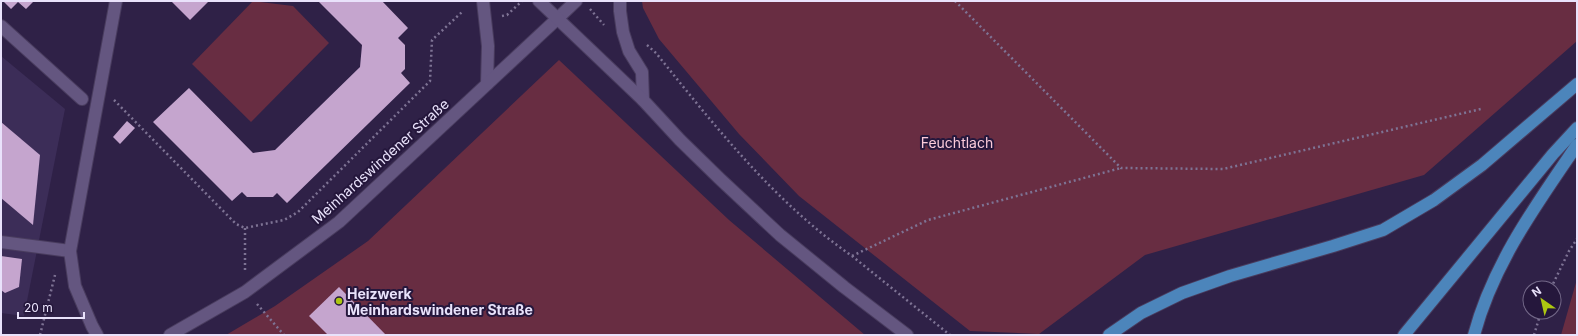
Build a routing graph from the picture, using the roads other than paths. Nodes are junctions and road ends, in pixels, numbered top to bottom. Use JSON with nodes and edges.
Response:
{"nodes":[{"id":1,"x":116,"y":1,"type":"edge"},
{"id":2,"x":483,"y":1,"type":"edge"},
{"id":3,"x":539,"y":1,"type":"edge"},
{"id":4,"x":576,"y":1,"type":"edge"},
{"id":5,"x":620,"y":1,"type":"edge"},
{"id":6,"x":557,"y":19,"type":"junction"},
{"id":7,"x":1,"y":26,"type":"edge"},
{"id":8,"x":487,"y":84,"type":"junction"},
{"id":9,"x":1577,"y":84,"type":"edge"},
{"id":10,"x":82,"y":99,"type":"dead end"},
{"id":11,"x":643,"y":100,"type":"junction"},
{"id":12,"x":1577,"y":128,"type":"edge"},
{"id":13,"x":1577,"y":145,"type":"edge"},
{"id":14,"x":1,"y":242,"type":"edge"},
{"id":15,"x":66,"y":250,"type":"junction"},
{"id":16,"x":97,"y":335,"type":"edge"},
{"id":17,"x":170,"y":335,"type":"edge"},
{"id":18,"x":907,"y":335,"type":"edge"},
{"id":19,"x":1109,"y":335,"type":"edge"},
{"id":20,"x":1404,"y":335,"type":"edge"},
{"id":21,"x":1474,"y":335,"type":"edge"}],
"edges":[{"from":1,"to":15,"type":"street"},
{"from":2,"to":8,"type":"street"},
{"from":3,"to":6,"type":"street"},
{"from":4,"to":6,"type":"street","name":"Meinhardswindener Straße"},
{"from":5,"to":11,"type":"street"},
{"from":6,"to":8,"type":"street","name":"Meinhardswindener Straße"},
{"from":6,"to":11,"type":"street"},
{"from":7,"to":10,"type":"street"},
{"from":8,"to":17,"type":"street","name":"Meinhardswindener Straße"},
{"from":9,"to":19,"type":"main road"},
{"from":11,"to":18,"type":"street"},
{"from":12,"to":20,"type":"main road"},
{"from":13,"to":21,"type":"main road"},
{"from":14,"to":15,"type":"street"},
{"from":15,"to":16,"type":"street"}]}
